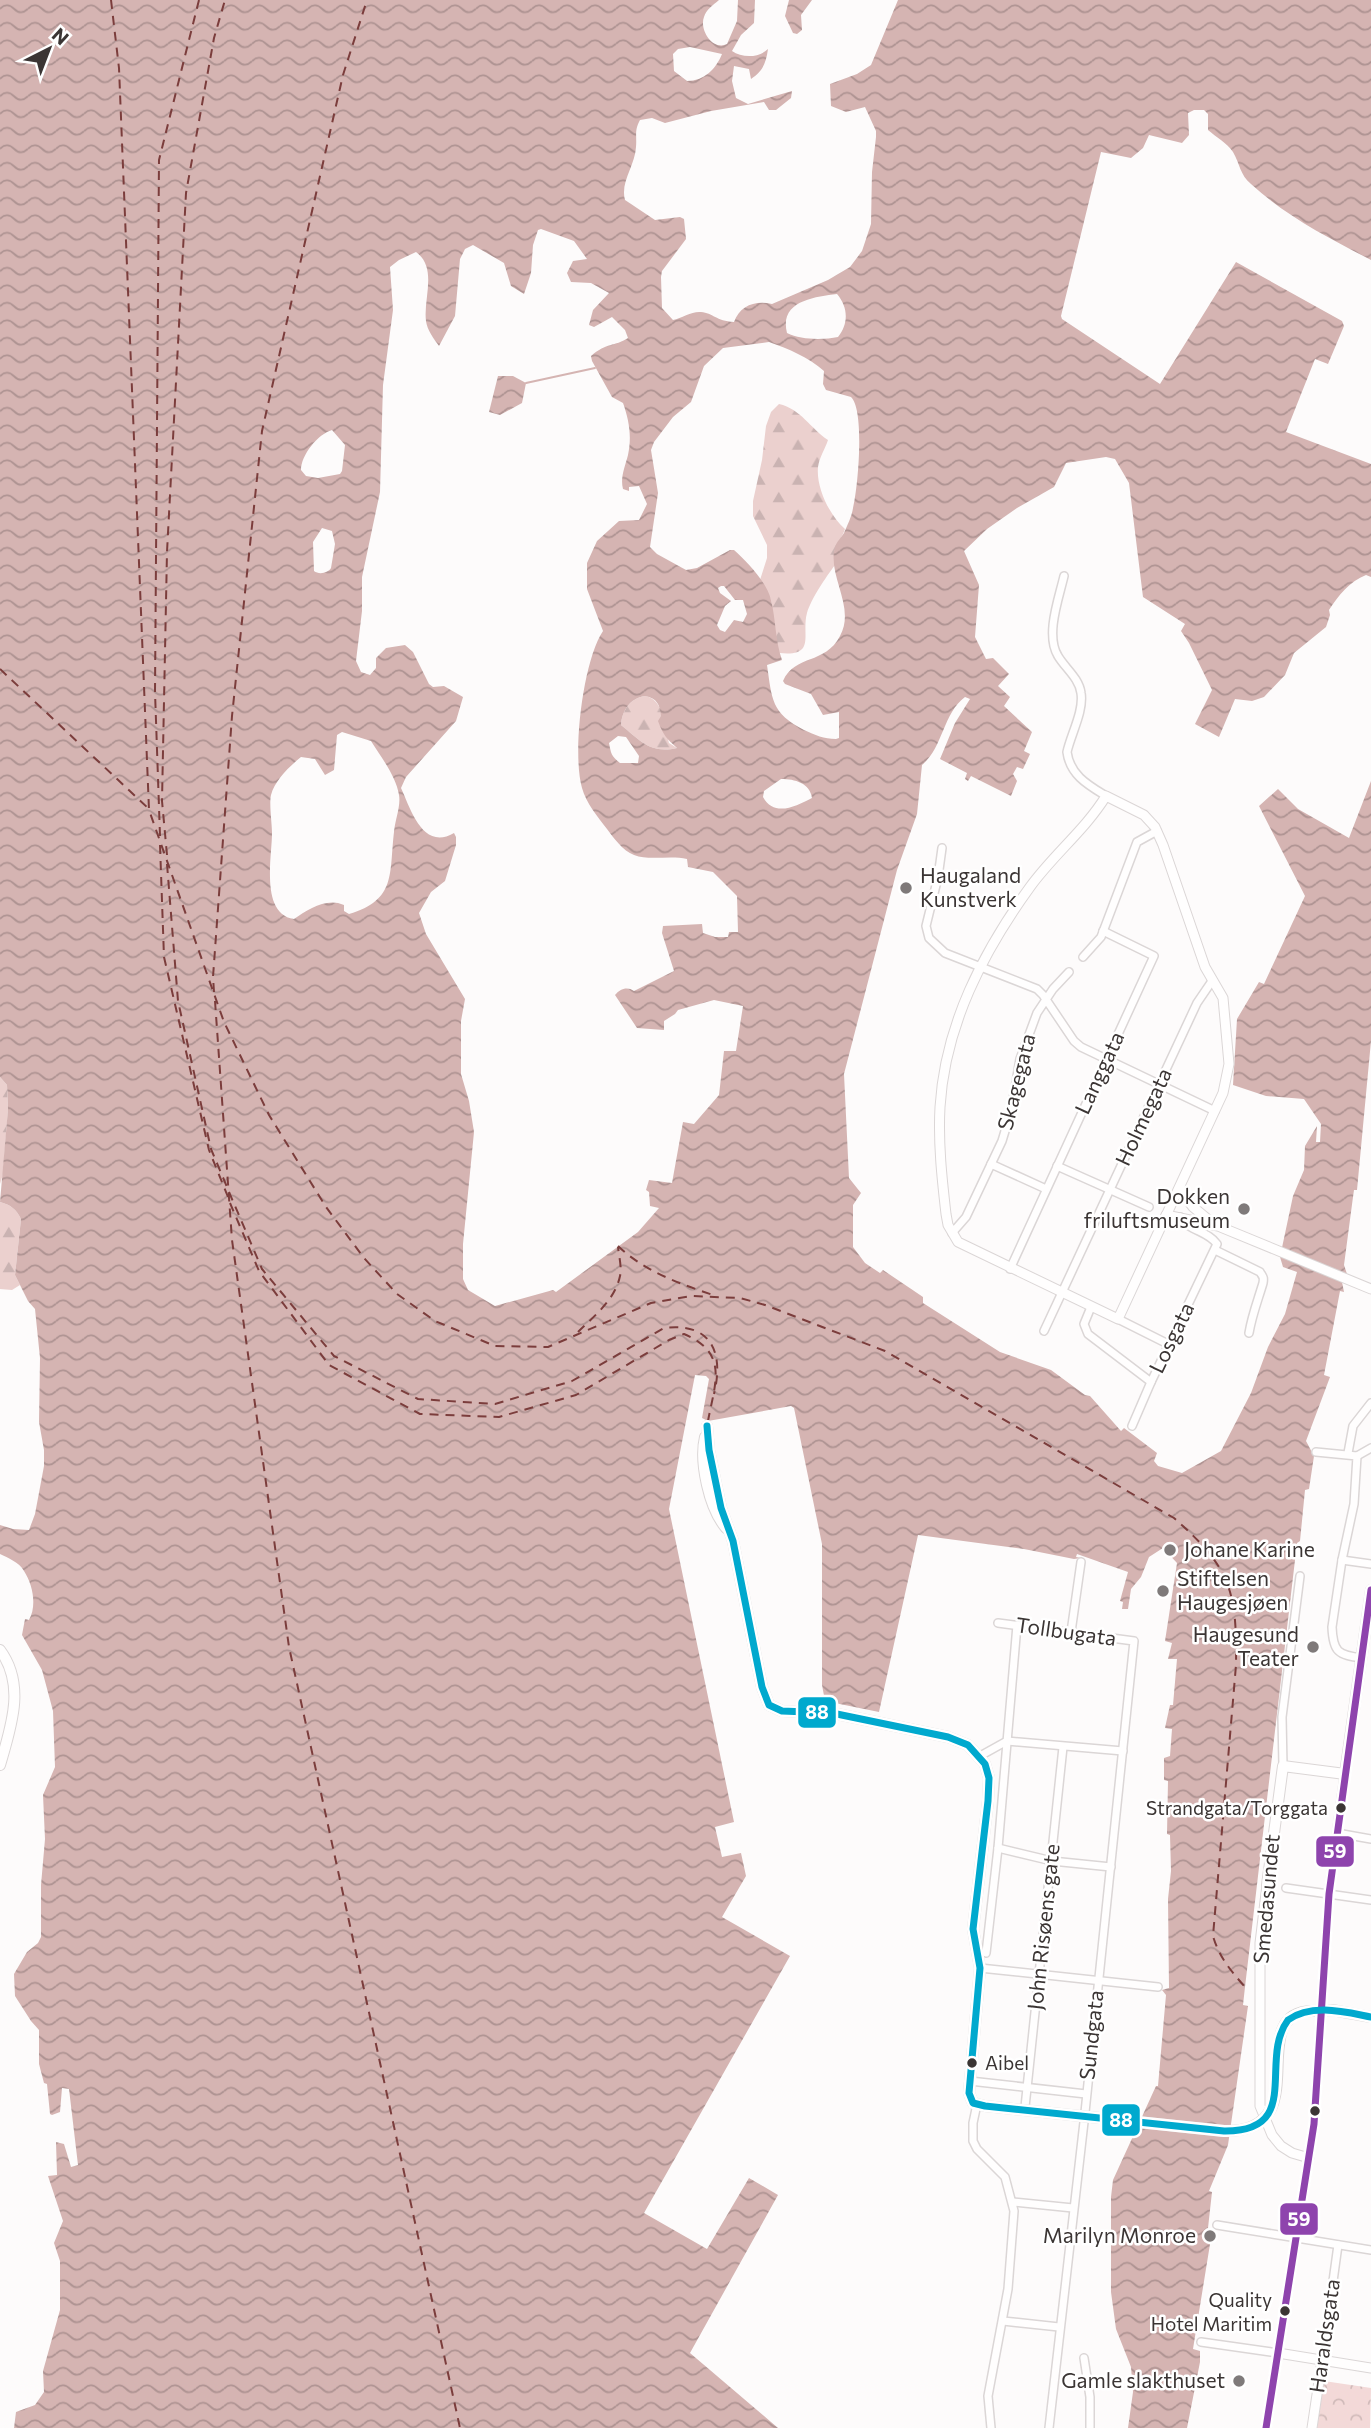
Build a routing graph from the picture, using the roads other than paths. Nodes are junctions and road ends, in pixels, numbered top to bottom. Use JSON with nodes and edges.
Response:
{"nodes":[{"id":1,"x":1064,"y":576,"type":"dead end"},
{"id":2,"x":1106,"y":796,"type":"junction"},
{"id":3,"x":1157,"y":831,"type":"junction"},
{"id":4,"x":942,"y":848,"type":"dead end"},
{"id":5,"x":1103,"y":931,"type":"junction"},
{"id":6,"x":1083,"y":957,"type":"dead end"},
{"id":7,"x":979,"y":967,"type":"junction"},
{"id":8,"x":1069,"y":972,"type":"dead end"},
{"id":9,"x":1213,"y":981,"type":"junction"},
{"id":10,"x":1046,"y":1000,"type":"junction"},
{"id":11,"x":1105,"y":1059,"type":"junction"},
{"id":12,"x":1160,"y":1084,"type":"junction"},
{"id":13,"x":1215,"y":1111,"type":"junction"},
{"id":14,"x":991,"y":1164,"type":"junction"},
{"id":15,"x":1057,"y":1166,"type":"junction"},
{"id":16,"x":1046,"y":1189,"type":"junction"},
{"id":17,"x":1179,"y":1189,"type":"junction"},
{"id":18,"x":1110,"y":1190,"type":"junction"},
{"id":19,"x":1149,"y":1207,"type":"dead end"},
{"id":20,"x":1166,"y":1215,"type":"junction"},
{"id":21,"x":1181,"y":1217,"type":"junction"},
{"id":22,"x":1218,"y":1226,"type":"junction"},
{"id":23,"x":952,"y":1233,"type":"junction"},
{"id":24,"x":1214,"y":1250,"type":"junction"},
{"id":25,"x":1010,"y":1269,"type":"junction"},
{"id":26,"x":1371,"y":1289,"type":"edge"},
{"id":27,"x":1063,"y":1294,"type":"junction"},
{"id":28,"x":1091,"y":1307,"type":"junction"},
{"id":29,"x":1118,"y":1319,"type":"junction"},
{"id":30,"x":1044,"y":1331,"type":"dead end"},
{"id":31,"x":1249,"y":1333,"type":"dead end"},
{"id":32,"x":1170,"y":1345,"type":"junction"},
{"id":33,"x":1151,"y":1382,"type":"junction"},
{"id":34,"x":1371,"y":1403,"type":"edge"},
{"id":35,"x":707,"y":1424,"type":"dead end"},
{"id":36,"x":1132,"y":1426,"type":"dead end"},
{"id":37,"x":1371,"y":1448,"type":"edge"},
{"id":38,"x":1316,"y":1452,"type":"dead end"},
{"id":39,"x":1348,"y":1453,"type":"junction"},
{"id":40,"x":1357,"y":1456,"type":"junction"},
{"id":41,"x":1342,"y":1560,"type":"junction"},
{"id":42,"x":1081,"y":1562,"type":"dead end"},
{"id":43,"x":1371,"y":1564,"type":"edge"},
{"id":44,"x":1300,"y":1576,"type":"dead end"},
{"id":45,"x":1371,"y":1590,"type":"edge"},
{"id":46,"x":998,"y":1623,"type":"dead end"},
{"id":47,"x":1017,"y":1625,"type":"junction"},
{"id":48,"x":1071,"y":1632,"type":"junction"},
{"id":49,"x":1134,"y":1641,"type":"joint"},
{"id":50,"x":0,"y":1650,"type":"edge"},
{"id":51,"x":1366,"y":1659,"type":"edge"},
{"id":52,"x":1007,"y":1741,"type":"junction"},
{"id":53,"x":1063,"y":1747,"type":"junction"},
{"id":54,"x":1123,"y":1751,"type":"junction"},
{"id":55,"x":980,"y":1756,"type":"junction"},
{"id":56,"x":0,"y":1765,"type":"edge"},
{"id":57,"x":1283,"y":1766,"type":"junction"},
{"id":58,"x":1345,"y":1774,"type":"junction"},
{"id":59,"x":1337,"y":1833,"type":"junction"},
{"id":60,"x":1371,"y":1839,"type":"edge"},
{"id":61,"x":998,"y":1848,"type":"junction"},
{"id":62,"x":1052,"y":1861,"type":"junction"},
{"id":63,"x":1111,"y":1867,"type":"junction"},
{"id":64,"x":1267,"y":1885,"type":"joint"},
{"id":65,"x":1286,"y":1888,"type":"dead end"},
{"id":66,"x":1329,"y":1894,"type":"junction"},
{"id":67,"x":1371,"y":1900,"type":"edge"},
{"id":68,"x":985,"y":1953,"type":"dead end"},
{"id":69,"x":980,"y":1968,"type":"junction"},
{"id":70,"x":1038,"y":1975,"type":"junction"},
{"id":71,"x":1097,"y":1981,"type":"junction"},
{"id":72,"x":1158,"y":1987,"type":"dead end"},
{"id":73,"x":1317,"y":2011,"type":"junction"},
{"id":74,"x":1371,"y":2017,"type":"edge"},
{"id":75,"x":970,"y":2081,"type":"junction"},
{"id":76,"x":1026,"y":2087,"type":"junction"},
{"id":77,"x":1086,"y":2094,"type":"junction"},
{"id":78,"x":981,"y":2105,"type":"junction"},
{"id":79,"x":1025,"y":2107,"type":"dead end"},
{"id":80,"x":1309,"y":2158,"type":"junction"},
{"id":81,"x":1013,"y":2203,"type":"junction"},
{"id":82,"x":1073,"y":2208,"type":"junction"},
{"id":83,"x":1217,"y":2225,"type":"dead end"},
{"id":84,"x":1296,"y":2238,"type":"junction"},
{"id":85,"x":1338,"y":2245,"type":"junction"},
{"id":86,"x":1371,"y":2250,"type":"edge"},
{"id":87,"x":1003,"y":2321,"type":"junction"},
{"id":88,"x":1059,"y":2327,"type":"junction"},
{"id":89,"x":1201,"y":2342,"type":"dead end"},
{"id":90,"x":1278,"y":2353,"type":"junction"},
{"id":91,"x":1084,"y":2358,"type":"dead end"},
{"id":92,"x":1322,"y":2361,"type":"junction"},
{"id":93,"x":1371,"y":2368,"type":"edge"},
{"id":94,"x":991,"y":2428,"type":"edge"},
{"id":95,"x":1049,"y":2428,"type":"edge"},
{"id":96,"x":1090,"y":2428,"type":"edge"},
{"id":97,"x":1266,"y":2428,"type":"edge"},
{"id":98,"x":1312,"y":2428,"type":"edge"}],
"edges":[{"from":1,"to":2,"type":"street"},
{"from":2,"to":3,"type":"street"},
{"from":2,"to":7,"type":"street"},
{"from":3,"to":5,"type":"street"},
{"from":3,"to":9,"type":"street"},
{"from":4,"to":7,"type":"street"},
{"from":5,"to":6,"type":"street"},
{"from":5,"to":11,"type":"street","name":"Langgata"},
{"from":7,"to":10,"type":"street"},
{"from":7,"to":23,"type":"street"},
{"from":8,"to":10,"type":"street","name":"Skagegata"},
{"from":9,"to":12,"type":"street","name":"Holmegata"},
{"from":9,"to":13,"type":"street"},
{"from":10,"to":11,"type":"street"},
{"from":10,"to":14,"type":"street","name":"Skagegata"},
{"from":11,"to":12,"type":"street"},
{"from":11,"to":15,"type":"street","name":"Langgata"},
{"from":12,"to":13,"type":"street"},
{"from":12,"to":18,"type":"street","name":"Holmegata"},
{"from":13,"to":17,"type":"street"},
{"from":14,"to":16,"type":"street"},
{"from":14,"to":23,"type":"street","name":"Skagegata"},
{"from":15,"to":16,"type":"street","name":"Langgata"},
{"from":15,"to":18,"type":"street"},
{"from":16,"to":25,"type":"street","name":"Langgata"},
{"from":17,"to":20,"type":"street"},
{"from":17,"to":22,"type":"street"},
{"from":18,"to":19,"type":"street"},
{"from":18,"to":27,"type":"street","name":"Holmegata"},
{"from":20,"to":21,"type":"street"},
{"from":20,"to":29,"type":"street"},
{"from":21,"to":22,"type":"street"},
{"from":21,"to":24,"type":"street"},
{"from":22,"to":26,"type":"street"},
{"from":23,"to":25,"type":"street"},
{"from":24,"to":31,"type":"street"},
{"from":24,"to":32,"type":"street","name":"Losgata"},
{"from":25,"to":27,"type":"street"},
{"from":27,"to":28,"type":"street"},
{"from":27,"to":30,"type":"street","name":"Holmegata"},
{"from":28,"to":29,"type":"street"},
{"from":28,"to":33,"type":"street"},
{"from":29,"to":32,"type":"street"},
{"from":32,"to":33,"type":"street","name":"Losgata"},
{"from":33,"to":36,"type":"street","name":"Losgata"},
{"from":34,"to":39,"type":"street"},
{"from":35,"to":55,"type":"main road"},
{"from":37,"to":40,"type":"street"},
{"from":38,"to":39,"type":"street"},
{"from":39,"to":40,"type":"street"},
{"from":40,"to":41,"type":"street"},
{"from":41,"to":43,"type":"street"},
{"from":41,"to":51,"type":"street"},
{"from":42,"to":48,"type":"street"},
{"from":44,"to":57,"type":"street","name":"Smedasundet"},
{"from":45,"to":51,"type":"main road"},
{"from":46,"to":47,"type":"street","name":"Tollbugata"},
{"from":47,"to":48,"type":"street","name":"Tollbugata"},
{"from":47,"to":52,"type":"street"},
{"from":48,"to":49,"type":"street","name":"Tollbugata"},
{"from":49,"to":54,"type":"street","name":"Sundgata"},
{"from":50,"to":56,"type":"main road"},
{"from":51,"to":58,"type":"main road"},
{"from":52,"to":53,"type":"street"},
{"from":52,"to":55,"type":"street"},
{"from":52,"to":61,"type":"street"},
{"from":53,"to":54,"type":"street"},
{"from":53,"to":62,"type":"street","name":"John Risøens gate"},
{"from":54,"to":63,"type":"street","name":"Sundgata"},
{"from":55,"to":69,"type":"main road"},
{"from":57,"to":58,"type":"main road"},
{"from":57,"to":64,"type":"main road","name":"Smedasundet"},
{"from":58,"to":59,"type":"street"},
{"from":59,"to":60,"type":"street"},
{"from":59,"to":66,"type":"street"},
{"from":61,"to":62,"type":"street"},
{"from":61,"to":68,"type":"street"},
{"from":62,"to":63,"type":"street"},
{"from":62,"to":70,"type":"street","name":"John Risøens gate"},
{"from":63,"to":71,"type":"street","name":"Sundgata"},
{"from":64,"to":80,"type":"street","name":"Smedasundet"},
{"from":65,"to":66,"type":"street"},
{"from":66,"to":67,"type":"street"},
{"from":66,"to":73,"type":"street"},
{"from":69,"to":70,"type":"street"},
{"from":69,"to":75,"type":"main road"},
{"from":70,"to":71,"type":"street"},
{"from":70,"to":76,"type":"street","name":"John Risøens gate"},
{"from":71,"to":72,"type":"street"},
{"from":71,"to":77,"type":"street","name":"Sundgata"},
{"from":73,"to":74,"type":"main road"},
{"from":73,"to":78,"type":"main road","bridge":true},
{"from":73,"to":80,"type":"street"},
{"from":75,"to":76,"type":"street"},
{"from":75,"to":78,"type":"main road"},
{"from":76,"to":77,"type":"street"},
{"from":76,"to":79,"type":"street","name":"John Risøens gate"},
{"from":77,"to":82,"type":"street","name":"Sundgata"},
{"from":78,"to":81,"type":"street"},
{"from":80,"to":84,"type":"street"},
{"from":81,"to":82,"type":"street"},
{"from":81,"to":87,"type":"street"},
{"from":82,"to":88,"type":"street","name":"Sundgata"},
{"from":83,"to":84,"type":"street"},
{"from":84,"to":85,"type":"street"},
{"from":84,"to":90,"type":"street"},
{"from":85,"to":86,"type":"street"},
{"from":85,"to":92,"type":"street","name":"Haraldsgata"},
{"from":87,"to":88,"type":"street"},
{"from":87,"to":94,"type":"street"},
{"from":88,"to":95,"type":"street","name":"Sundgata"},
{"from":89,"to":90,"type":"street"},
{"from":90,"to":92,"type":"street"},
{"from":90,"to":97,"type":"street"},
{"from":91,"to":96,"type":"street"},
{"from":92,"to":93,"type":"street"},
{"from":92,"to":98,"type":"street","name":"Haraldsgata"}]}
